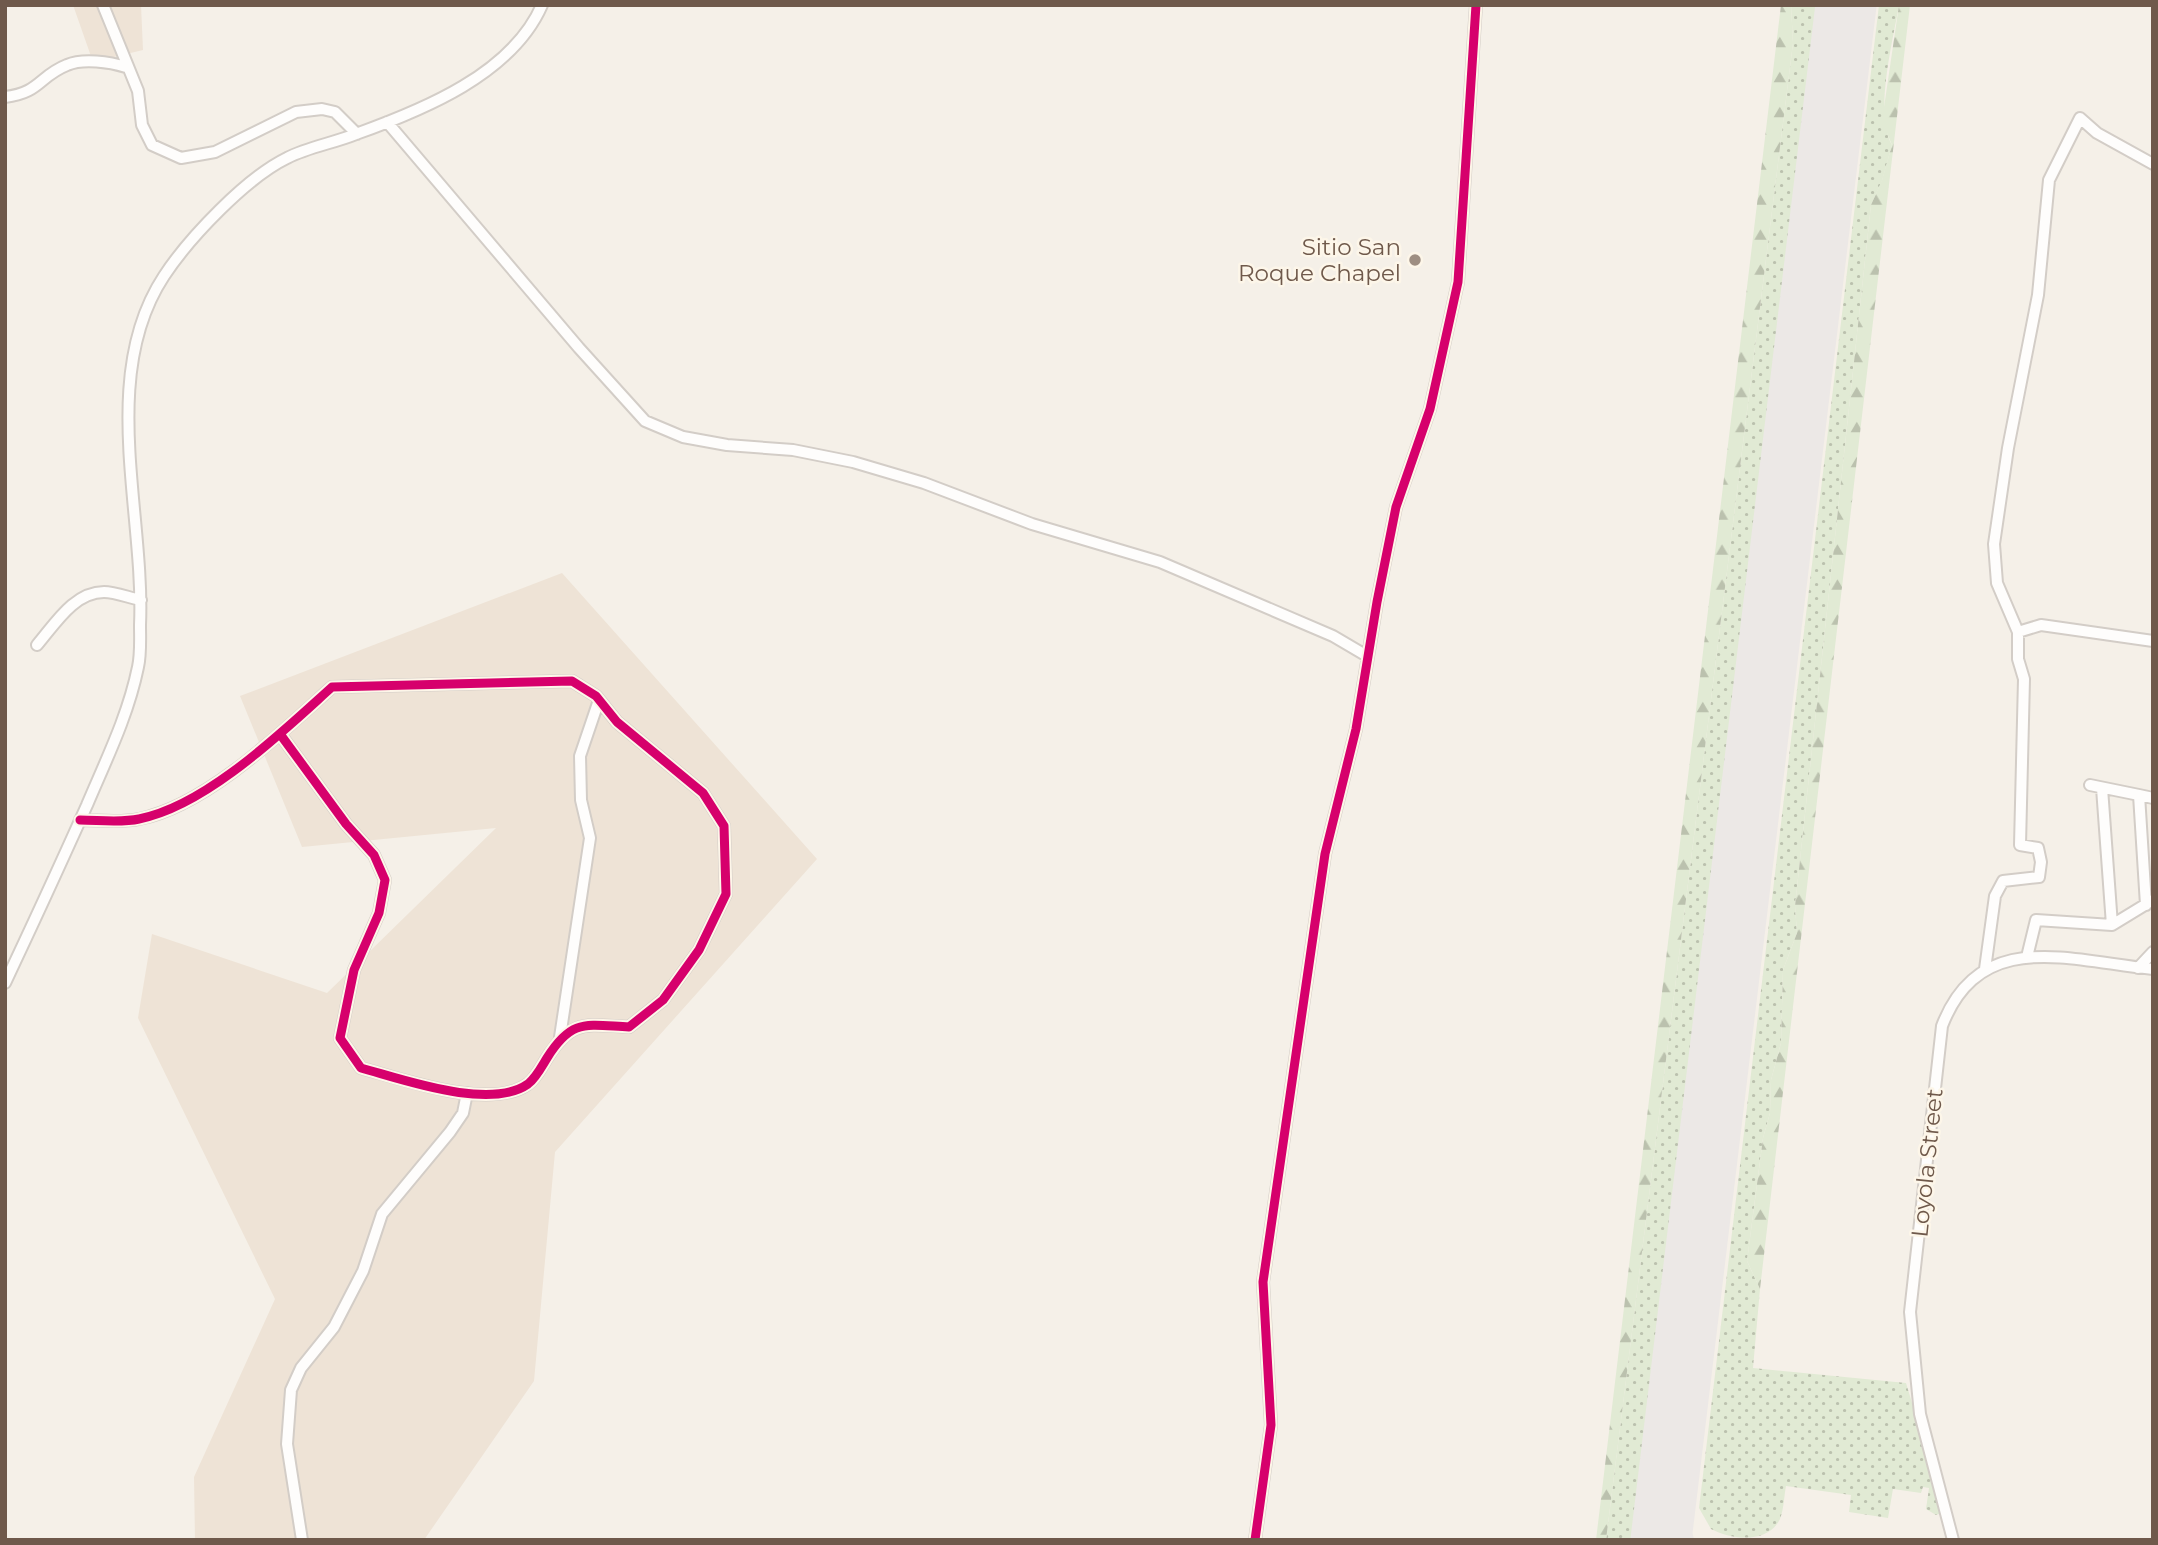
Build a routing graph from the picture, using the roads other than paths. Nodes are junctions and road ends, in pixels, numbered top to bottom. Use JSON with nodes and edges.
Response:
{"nodes":[{"id":1,"x":103,"y":5,"type":"edge"},
{"id":2,"x":542,"y":5,"type":"edge"},
{"id":3,"x":1476,"y":5,"type":"edge"},
{"id":4,"x":126,"y":67,"type":"junction"},
{"id":5,"x":5,"y":97,"type":"edge"},
{"id":6,"x":387,"y":122,"type":"junction"},
{"id":7,"x":357,"y":134,"type":"junction"},
{"id":8,"x":2153,"y":164,"type":"edge"},
{"id":9,"x":141,"y":600,"type":"junction"},
{"id":10,"x":2018,"y":632,"type":"junction"},
{"id":11,"x":2153,"y":642,"type":"edge"},
{"id":12,"x":37,"y":645,"type":"dead end"},
{"id":13,"x":1367,"y":656,"type":"junction"},
{"id":14,"x":599,"y":700,"type":"junction"},
{"id":15,"x":280,"y":734,"type":"junction"},
{"id":16,"x":2138,"y":796,"type":"junction"},
{"id":17,"x":2153,"y":798,"type":"edge"},
{"id":18,"x":80,"y":820,"type":"junction"},
{"id":19,"x":2149,"y":902,"type":"edge"},
{"id":20,"x":2112,"y":925,"type":"junction"},
{"id":21,"x":2153,"y":951,"type":"edge"},
{"id":22,"x":2026,"y":957,"type":"junction"},
{"id":23,"x":2138,"y":968,"type":"junction"},
{"id":24,"x":1985,"y":969,"type":"junction"},
{"id":25,"x":2153,"y":969,"type":"edge"},
{"id":26,"x":5,"y":983,"type":"edge"},
{"id":27,"x":560,"y":1037,"type":"junction"},
{"id":28,"x":467,"y":1093,"type":"junction"},
{"id":29,"x":302,"y":1540,"type":"edge"},
{"id":30,"x":1255,"y":1540,"type":"edge"},
{"id":31,"x":1953,"y":1540,"type":"edge"}],
"edges":[{"from":1,"to":4,"type":"street"},
{"from":2,"to":6,"type":"street"},
{"from":3,"to":13,"type":"street"},
{"from":4,"to":5,"type":"street"},
{"from":4,"to":7,"type":"street"},
{"from":6,"to":7,"type":"street"},
{"from":6,"to":13,"type":"street"},
{"from":7,"to":9,"type":"street"},
{"from":8,"to":10,"type":"street"},
{"from":9,"to":12,"type":"street"},
{"from":9,"to":18,"type":"street"},
{"from":10,"to":11,"type":"street"},
{"from":10,"to":24,"type":"street"},
{"from":13,"to":30,"type":"street"},
{"from":14,"to":15,"type":"street"},
{"from":14,"to":27,"type":"street"},
{"from":14,"to":27,"type":"street"},
{"from":15,"to":18,"type":"street"},
{"from":15,"to":28,"type":"street"},
{"from":16,"to":17,"type":"street"},
{"from":16,"to":19,"type":"street"},
{"from":16,"to":20,"type":"street"},
{"from":18,"to":26,"type":"street"},
{"from":19,"to":20,"type":"street"},
{"from":20,"to":22,"type":"street"},
{"from":21,"to":23,"type":"street"},
{"from":22,"to":23,"type":"street","name":"Loyola Street"},
{"from":22,"to":24,"type":"street","name":"Loyola Street"},
{"from":23,"to":25,"type":"street","name":"Loyola Street"},
{"from":24,"to":31,"type":"street","name":"Loyola Street"},
{"from":27,"to":28,"type":"street"},
{"from":28,"to":29,"type":"street"}]}
